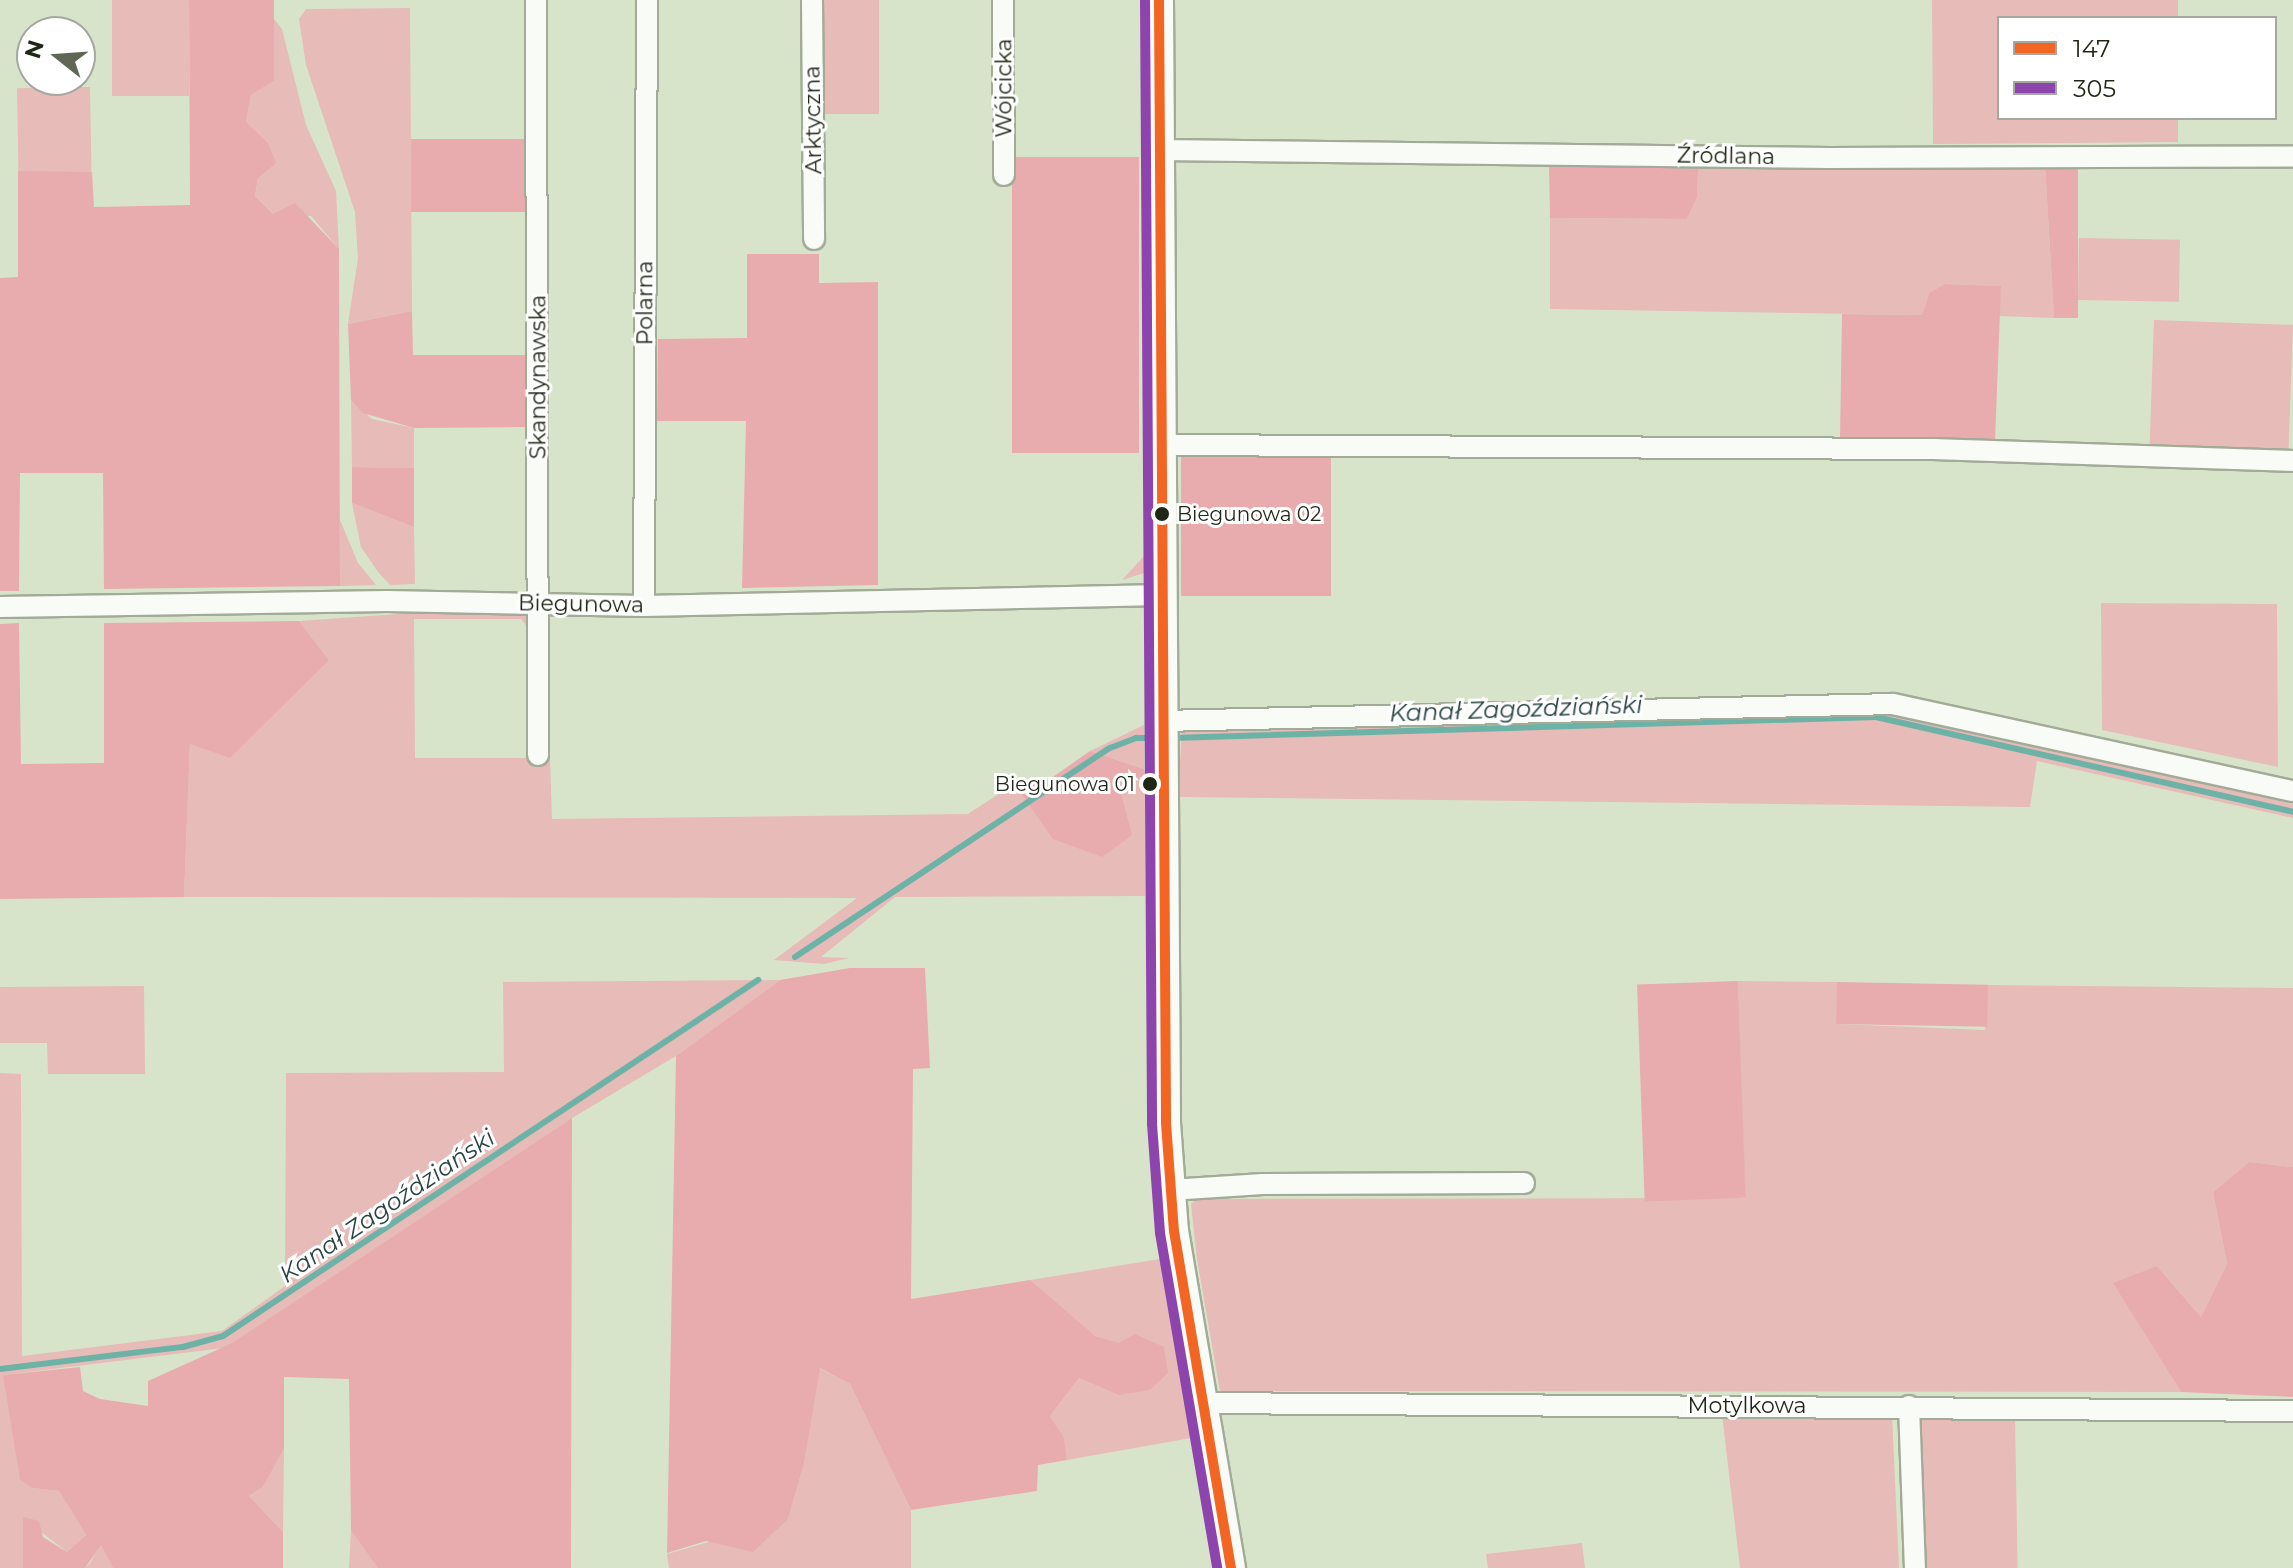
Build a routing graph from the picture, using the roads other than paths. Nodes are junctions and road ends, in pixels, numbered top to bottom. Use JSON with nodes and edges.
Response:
{"nodes":[{"id":1,"x":536,"y":0,"type":"edge"},
{"id":2,"x":647,"y":0,"type":"edge"},
{"id":3,"x":812,"y":0,"type":"edge"},
{"id":4,"x":1003,"y":0,"type":"edge"},
{"id":5,"x":1159,"y":0,"type":"edge"},
{"id":6,"x":1160,"y":150,"type":"junction"},
{"id":7,"x":2293,"y":156,"type":"edge"},
{"id":8,"x":1004,"y":175,"type":"dead end"},
{"id":9,"x":814,"y":239,"type":"dead end"},
{"id":10,"x":1161,"y":445,"type":"junction"},
{"id":11,"x":2293,"y":461,"type":"edge"},
{"id":12,"x":1162,"y":595,"type":"junction"},
{"id":13,"x":539,"y":606,"type":"junction"},
{"id":14,"x":644,"y":606,"type":"junction"},
{"id":15,"x":0,"y":607,"type":"edge"},
{"id":16,"x":1162,"y":734,"type":"junction"},
{"id":17,"x":538,"y":755,"type":"dead end"},
{"id":18,"x":2293,"y":791,"type":"edge"},
{"id":19,"x":1524,"y":1183,"type":"dead end"},
{"id":20,"x":1170,"y":1190,"type":"junction"},
{"id":21,"x":1202,"y":1403,"type":"junction"},
{"id":22,"x":1909,"y":1406,"type":"junction"},
{"id":23,"x":2293,"y":1411,"type":"edge"},
{"id":24,"x":1231,"y":1568,"type":"edge"},
{"id":25,"x":1915,"y":1568,"type":"edge"}],
"edges":[{"from":1,"to":13,"type":"street","name":"Skandynawska"},
{"from":2,"to":14,"type":"street","name":"Polarna"},
{"from":3,"to":9,"type":"street","name":"Arktyczna"},
{"from":4,"to":8,"type":"street","name":"Wójcicka"},
{"from":5,"to":6,"type":"street"},
{"from":6,"to":7,"type":"street","name":"Źródlana"},
{"from":6,"to":10,"type":"street"},
{"from":10,"to":11,"type":"street"},
{"from":10,"to":12,"type":"street"},
{"from":12,"to":14,"type":"street","name":"Biegunowa"},
{"from":12,"to":16,"type":"street"},
{"from":13,"to":14,"type":"street","name":"Biegunowa"},
{"from":13,"to":15,"type":"street","name":"Biegunowa"},
{"from":13,"to":17,"type":"street","name":"Skandynawska"},
{"from":16,"to":18,"type":"street"},
{"from":16,"to":20,"type":"street"},
{"from":19,"to":20,"type":"street"},
{"from":20,"to":21,"type":"street"},
{"from":21,"to":22,"type":"street","name":"Motylkowa"},
{"from":21,"to":24,"type":"street"},
{"from":22,"to":23,"type":"street","name":"Motylkowa"},
{"from":22,"to":25,"type":"street"}]}
